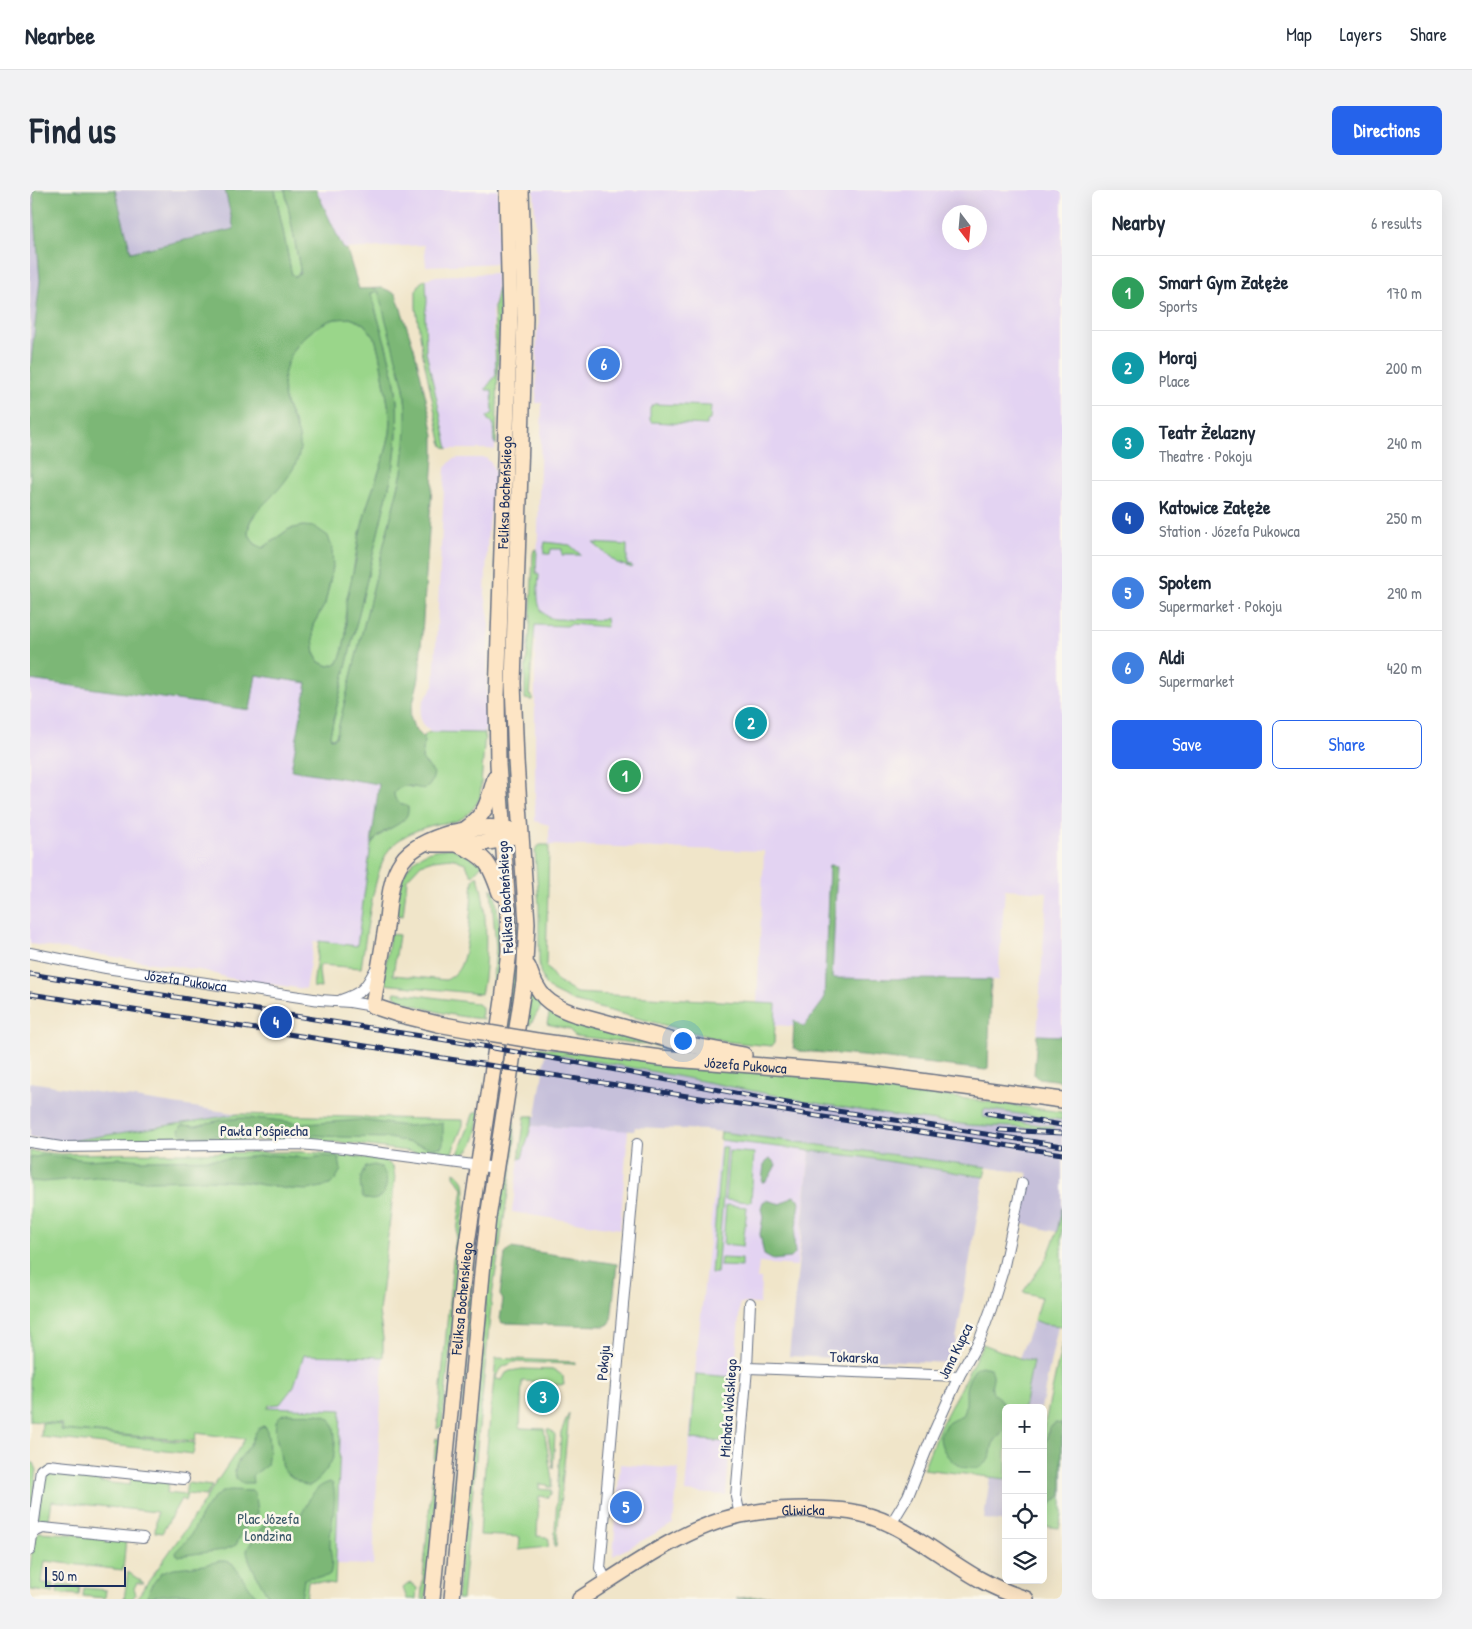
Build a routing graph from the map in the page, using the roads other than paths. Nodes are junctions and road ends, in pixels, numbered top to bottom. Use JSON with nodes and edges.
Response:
{"nodes":[{"id":1,"x":507,"y":190,"type":"edge"},
{"id":2,"x":521,"y":190,"type":"edge"},
{"id":3,"x":498,"y":764,"type":"junction"},
{"id":4,"x":466,"y":829,"type":"junction"},
{"id":5,"x":502,"y":834,"type":"junction"},
{"id":6,"x":522,"y":834,"type":"junction"},
{"id":7,"x":423,"y":844,"type":"junction"},
{"id":8,"x":458,"y":844,"type":"junction"},
{"id":9,"x":508,"y":910,"type":"junction"},
{"id":10,"x":30,"y":953,"type":"edge"},
{"id":11,"x":380,"y":960,"type":"junction"},
{"id":12,"x":526,"y":962,"type":"junction"},
{"id":13,"x":340,"y":1001,"type":"junction"},
{"id":14,"x":373,"y":1006,"type":"junction"},
{"id":15,"x":773,"y":1066,"type":"junction"},
{"id":16,"x":1062,"y":1100,"type":"edge"},
{"id":17,"x":30,"y":1142,"type":"edge"},
{"id":18,"x":637,"y":1144,"type":"dead end"},
{"id":19,"x":478,"y":1166,"type":"junction"},
{"id":20,"x":496,"y":1168,"type":"junction"},
{"id":21,"x":1022,"y":1183,"type":"dead end"},
{"id":22,"x":750,"y":1303,"type":"dead end"},
{"id":23,"x":747,"y":1368,"type":"junction"},
{"id":24,"x":959,"y":1376,"type":"junction"},
{"id":25,"x":184,"y":1480,"type":"dead end"},
{"id":26,"x":740,"y":1515,"type":"junction"},
{"id":27,"x":891,"y":1524,"type":"junction"},
{"id":28,"x":32,"y":1533,"type":"junction"},
{"id":29,"x":143,"y":1538,"type":"dead end"},
{"id":30,"x":30,"y":1550,"type":"edge"},
{"id":31,"x":607,"y":1582,"type":"junction"},
{"id":32,"x":432,"y":1599,"type":"edge"},
{"id":33,"x":452,"y":1599,"type":"edge"},
{"id":34,"x":580,"y":1599,"type":"edge"},
{"id":35,"x":1026,"y":1599,"type":"edge"}],
"edges":[{"from":1,"to":3,"type":"main road","name":"Feliksa Bocheńskiego"},
{"from":2,"to":6,"type":"main road","name":"Feliksa Bocheńskiego"},
{"from":3,"to":4,"type":"main road"},
{"from":3,"to":5,"type":"main road","name":"Feliksa Bocheńskiego"},
{"from":4,"to":5,"type":"main road"},
{"from":4,"to":7,"type":"main road"},
{"from":5,"to":6,"type":"main road"},
{"from":5,"to":8,"type":"main road"},
{"from":5,"to":9,"type":"main road","name":"Feliksa Bocheńskiego"},
{"from":6,"to":12,"type":"main road","name":"Feliksa Bocheńskiego"},
{"from":7,"to":8,"type":"main road"},
{"from":7,"to":11,"type":"main road"},
{"from":8,"to":9,"type":"main road"},
{"from":9,"to":19,"type":"main road","name":"Feliksa Bocheńskiego"},
{"from":10,"to":13,"type":"street","name":"Józefa Pukowca"},
{"from":11,"to":13,"type":"street"},
{"from":11,"to":14,"type":"main road"},
{"from":12,"to":15,"type":"main road"},
{"from":12,"to":20,"type":"main road","name":"Feliksa Bocheńskiego"},
{"from":13,"to":14,"type":"street","name":"Józefa Pukowca"},
{"from":14,"to":15,"type":"main road","name":"Józefa Pukowca","bridge":true},
{"from":15,"to":16,"type":"main road","name":"Józefa Pukowca"},
{"from":17,"to":19,"type":"street","name":"Pawła Pośpiecha"},
{"from":18,"to":31,"type":"street","name":"Pokoju"},
{"from":19,"to":20,"type":"street","name":"Pawła Pośpiecha"},
{"from":19,"to":32,"type":"main road","name":"Feliksa Bocheńskiego"},
{"from":20,"to":33,"type":"main road","name":"Feliksa Bocheńskiego"},
{"from":21,"to":24,"type":"street","name":"Jana Kupca"},
{"from":22,"to":23,"type":"street","name":"Michała Wolskiego"},
{"from":23,"to":24,"type":"street","name":"Tokarska"},
{"from":23,"to":26,"type":"street","name":"Michała Wolskiego"},
{"from":24,"to":27,"type":"street","name":"Jana Kupca"},
{"from":25,"to":28,"type":"street"},
{"from":26,"to":27,"type":"main road","name":"Gliwicka"},
{"from":26,"to":31,"type":"main road","name":"Gliwicka"},
{"from":27,"to":35,"type":"main road","name":"Gliwicka"},
{"from":28,"to":29,"type":"street"},
{"from":28,"to":30,"type":"street"},
{"from":31,"to":34,"type":"main road","name":"Gliwicka"}]}
